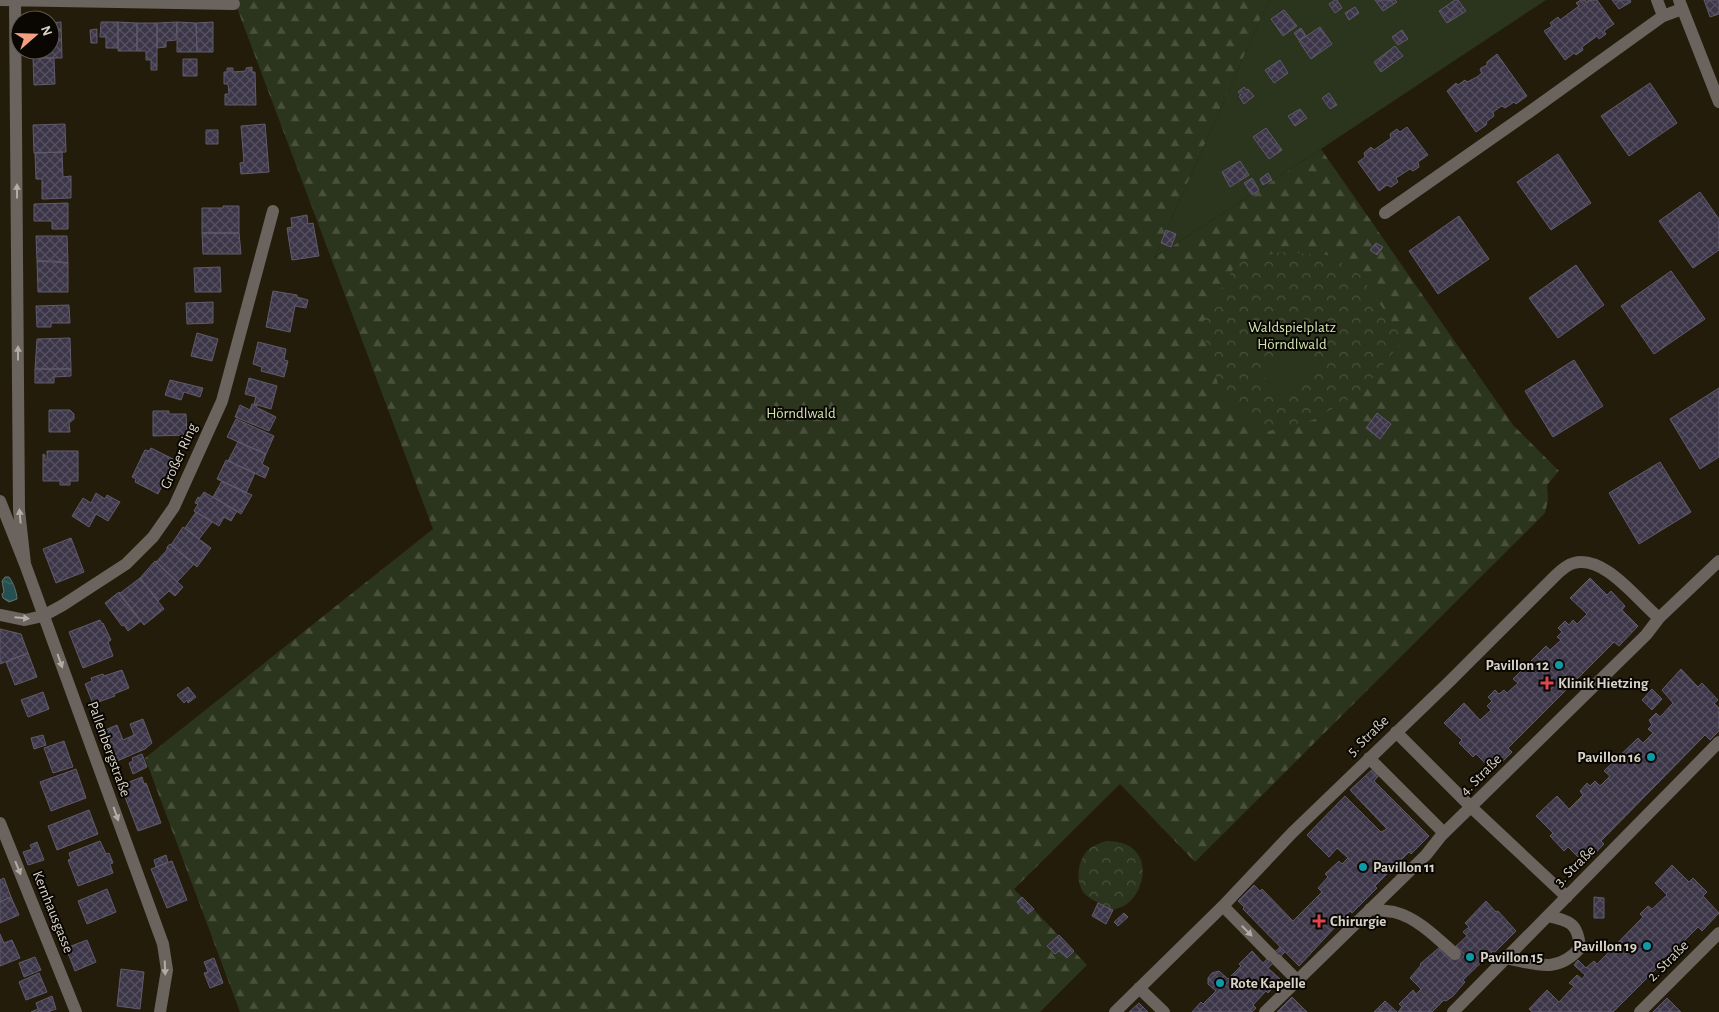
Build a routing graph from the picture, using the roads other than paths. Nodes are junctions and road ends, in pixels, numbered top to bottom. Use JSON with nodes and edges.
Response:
{"nodes":[{"id":1,"x":0,"y":0,"type":"edge"},
{"id":2,"x":15,"y":0,"type":"edge"},
{"id":3,"x":1656,"y":0,"type":"edge"},
{"id":4,"x":234,"y":4,"type":"dead end"},
{"id":5,"x":1681,"y":5,"type":"edge"},
{"id":6,"x":1663,"y":16,"type":"junction"},
{"id":7,"x":1719,"y":102,"type":"edge"},
{"id":8,"x":273,"y":211,"type":"dead end"},
{"id":9,"x":1385,"y":213,"type":"dead end"},
{"id":10,"x":0,"y":501,"type":"edge"},
{"id":11,"x":1719,"y":560,"type":"edge"},
{"id":12,"x":25,"y":564,"type":"junction"},
{"id":13,"x":0,"y":615,"type":"edge"},
{"id":14,"x":43,"y":616,"type":"junction"},
{"id":15,"x":1658,"y":618,"type":"junction"},
{"id":16,"x":1396,"y":732,"type":"junction"},
{"id":17,"x":1719,"y":742,"type":"edge"},
{"id":18,"x":1369,"y":758,"type":"junction"},
{"id":19,"x":1471,"y":807,"type":"junction"},
{"id":20,"x":0,"y":823,"type":"edge"},
{"id":21,"x":1444,"y":833,"type":"junction"},
{"id":22,"x":1567,"y":897,"type":"junction"},
{"id":23,"x":1222,"y":906,"type":"junction"},
{"id":24,"x":1370,"y":909,"type":"junction"},
{"id":25,"x":1548,"y":916,"type":"junction"},
{"id":26,"x":1719,"y":933,"type":"edge"},
{"id":27,"x":1455,"y":954,"type":"dead end"},
{"id":28,"x":1506,"y":958,"type":"junction"},
{"id":29,"x":1297,"y":980,"type":"junction"},
{"id":30,"x":1139,"y":988,"type":"junction"},
{"id":31,"x":76,"y":1012,"type":"edge"},
{"id":32,"x":160,"y":1012,"type":"edge"},
{"id":33,"x":1115,"y":1012,"type":"edge"},
{"id":34,"x":1164,"y":1012,"type":"edge"},
{"id":35,"x":1265,"y":1012,"type":"edge"},
{"id":36,"x":1453,"y":1012,"type":"edge"},
{"id":37,"x":1640,"y":1012,"type":"edge"}],
"edges":[{"from":1,"to":2,"type":"street"},
{"from":2,"to":4,"type":"street"},
{"from":12,"to":2,"type":"street","one_way":true},
{"from":3,"to":6,"type":"street"},
{"from":5,"to":6,"type":"street"},
{"from":5,"to":7,"type":"street"},
{"from":6,"to":9,"type":"street"},
{"from":8,"to":14,"type":"street","name":"Großer Ring"},
{"from":10,"to":12,"type":"street","name":"Pallenbergstraße"},
{"from":11,"to":15,"type":"street","name":"4. Straße"},
{"from":12,"to":14,"type":"street","name":"Pallenbergstraße"},
{"from":13,"to":14,"type":"street","name":"Großer Ring","one_way":true},
{"from":14,"to":32,"type":"street","name":"Pallenbergstraße","one_way":true},
{"from":15,"to":16,"type":"street","name":"5. Straße"},
{"from":15,"to":19,"type":"street","name":"4. Straße"},
{"from":16,"to":18,"type":"street","name":"5. Straße"},
{"from":16,"to":19,"type":"street"},
{"from":17,"to":22,"type":"street","name":"3. Straße"},
{"from":18,"to":21,"type":"street"},
{"from":18,"to":23,"type":"street","name":"5. Straße"},
{"from":19,"to":21,"type":"street","name":"4. Straße"},
{"from":19,"to":22,"type":"street"},
{"from":20,"to":31,"type":"street","name":"Kernhausgasse","one_way":true},
{"from":21,"to":24,"type":"street","name":"4. Straße"},
{"from":22,"to":25,"type":"street","name":"3. Straße"},
{"from":23,"to":29,"type":"street","one_way":true},
{"from":23,"to":30,"type":"street","name":"5. Straße"},
{"from":24,"to":27,"type":"street"},
{"from":24,"to":29,"type":"street","name":"4. Straße"},
{"from":25,"to":28,"type":"street","name":"3. Straße"},
{"from":25,"to":28,"type":"street"},
{"from":26,"to":37,"type":"street","name":"2. Straße"},
{"from":28,"to":36,"type":"street","name":"3. Straße"},
{"from":29,"to":35,"type":"street","name":"4. Straße"},
{"from":30,"to":33,"type":"street","name":"5. Straße"},
{"from":30,"to":34,"type":"street"}]}
